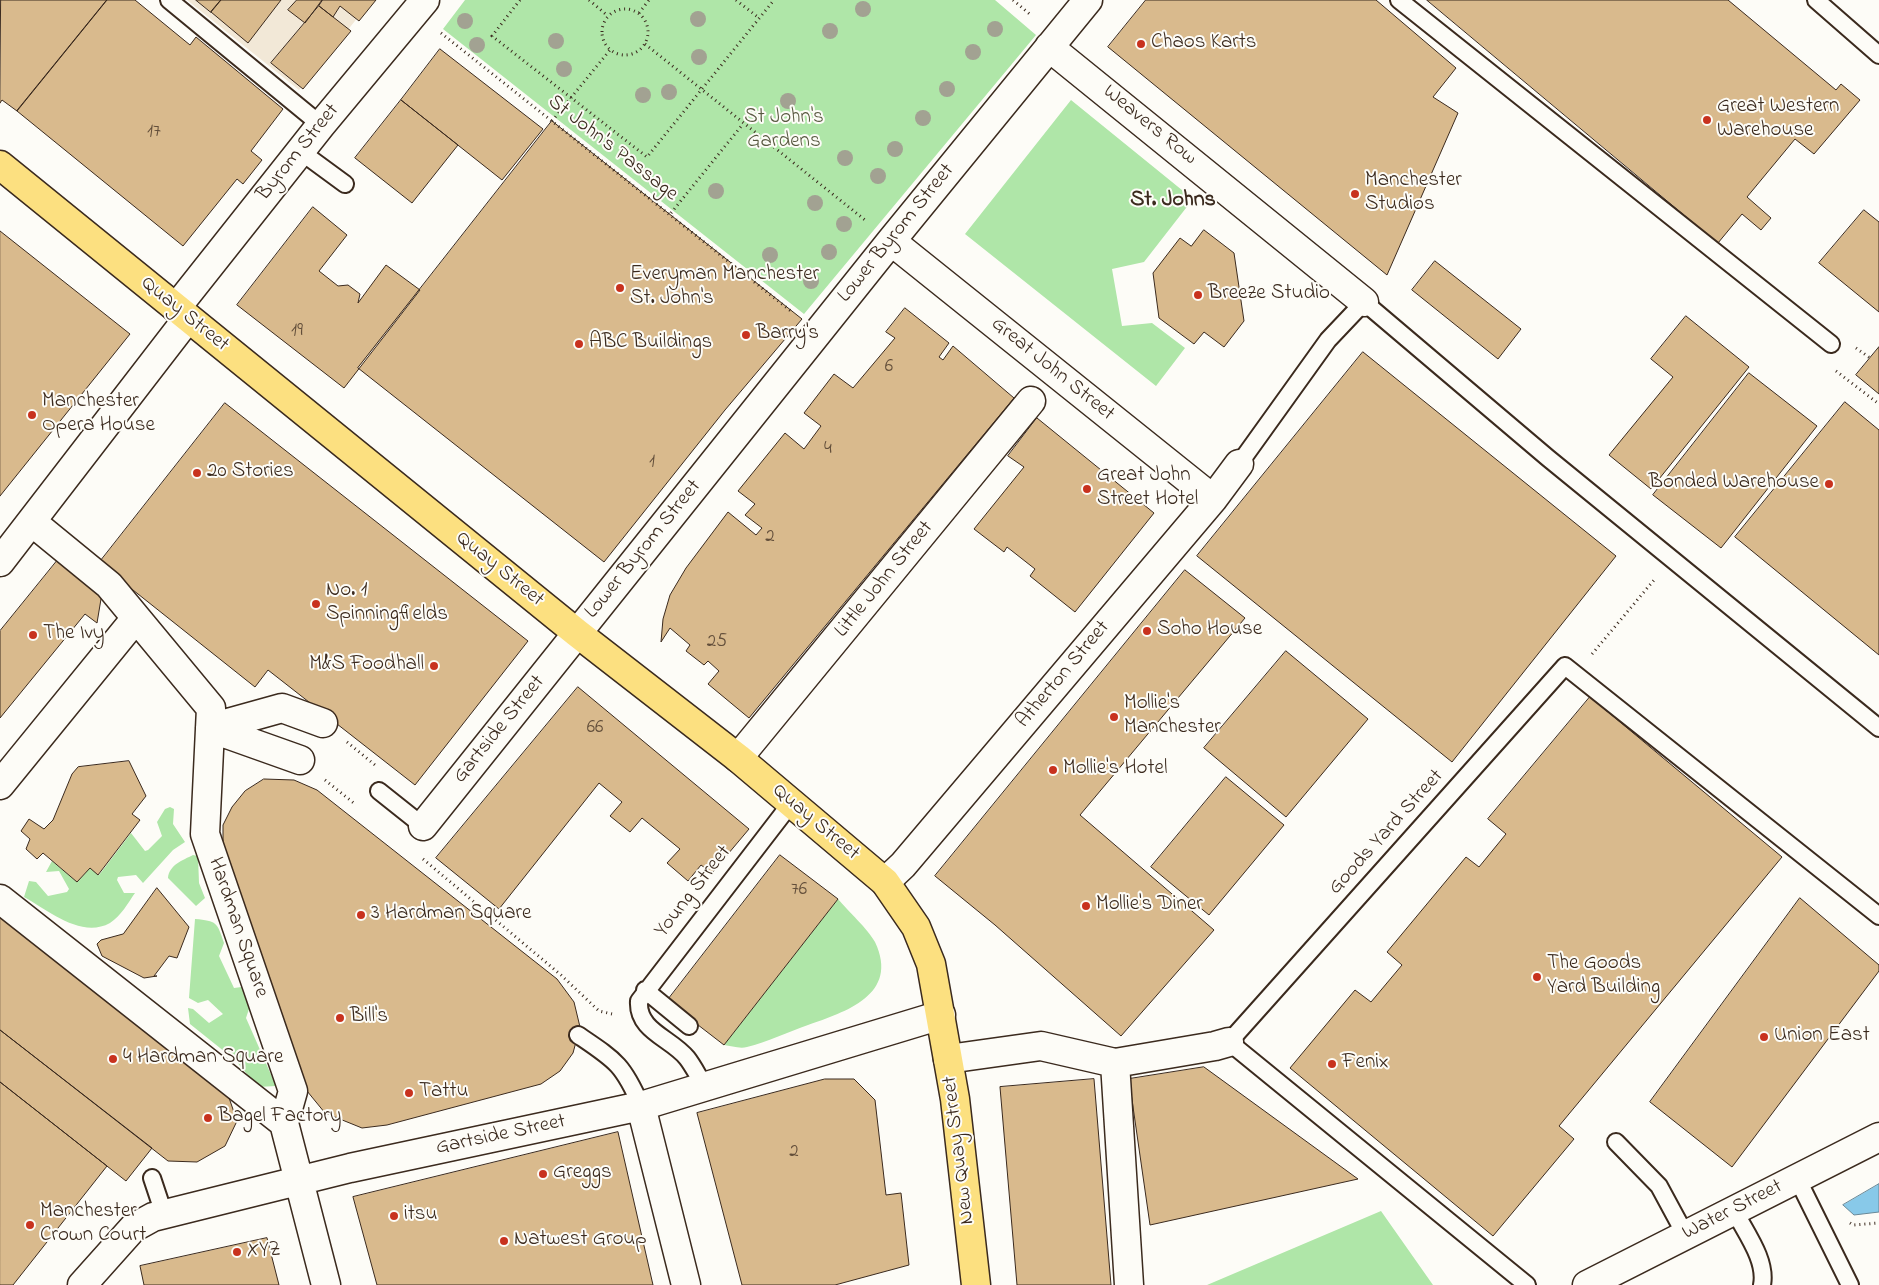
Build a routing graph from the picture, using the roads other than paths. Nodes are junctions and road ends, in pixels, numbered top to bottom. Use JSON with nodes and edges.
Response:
{"nodes":[{"id":1,"x":169,"y":0,"type":"edge"},
{"id":2,"x":1088,"y":0,"type":"edge"},
{"id":3,"x":1399,"y":0,"type":"edge"},
{"id":4,"x":1816,"y":0,"type":"edge"},
{"id":5,"x":420,"y":6,"type":"edge"},
{"id":6,"x":1049,"y":47,"type":"junction"},
{"id":7,"x":1879,"y":55,"type":"edge"},
{"id":8,"x":322,"y":125,"type":"junction"},
{"id":9,"x":300,"y":151,"type":"junction"},
{"id":10,"x":0,"y":165,"type":"edge"},
{"id":11,"x":345,"y":184,"type":"dead end"},
{"id":12,"x":891,"y":241,"type":"junction"},
{"id":13,"x":1364,"y":302,"type":"junction"},
{"id":14,"x":182,"y":313,"type":"junction"},
{"id":15,"x":1830,"y":344,"type":"road end"},
{"id":16,"x":1031,"y":400,"type":"dead end"},
{"id":17,"x":1239,"y":464,"type":"joint"},
{"id":18,"x":1213,"y":499,"type":"junction"},
{"id":19,"x":32,"y":522,"type":"junction"},
{"id":20,"x":5,"y":546,"type":"edge"},
{"id":21,"x":136,"y":618,"type":"junction"},
{"id":22,"x":577,"y":633,"type":"junction"},
{"id":23,"x":324,"y":723,"type":"dead end"},
{"id":24,"x":210,"y":728,"type":"junction"},
{"id":25,"x":1879,"y":728,"type":"edge"},
{"id":26,"x":738,"y":758,"type":"junction"},
{"id":27,"x":300,"y":760,"type":"dead end"},
{"id":28,"x":0,"y":785,"type":"edge"},
{"id":29,"x":379,"y":791,"type":"dead end"},
{"id":30,"x":792,"y":802,"type":"junction"},
{"id":31,"x":423,"y":826,"type":"joint"},
{"id":32,"x":884,"y":882,"type":"junction"},
{"id":33,"x":0,"y":899,"type":"edge"},
{"id":34,"x":1879,"y":916,"type":"edge"},
{"id":35,"x":645,"y":990,"type":"junction"},
{"id":36,"x":941,"y":1015,"type":"junction"},
{"id":37,"x":689,"y":1026,"type":"dead end"},
{"id":38,"x":578,"y":1035,"type":"dead end"},
{"id":39,"x":1229,"y":1042,"type":"junction"},
{"id":40,"x":948,"y":1059,"type":"junction"},
{"id":41,"x":1116,"y":1063,"type":"junction"},
{"id":42,"x":706,"y":1088,"type":"junction"},
{"id":43,"x":641,"y":1106,"type":"junction"},
{"id":44,"x":284,"y":1123,"type":"junction"},
{"id":45,"x":1879,"y":1137,"type":"edge"},
{"id":46,"x":1616,"y":1142,"type":"dead end"},
{"id":47,"x":298,"y":1173,"type":"junction"},
{"id":48,"x":152,"y":1178,"type":"dead end"},
{"id":49,"x":1797,"y":1178,"type":"junction"},
{"id":50,"x":1734,"y":1210,"type":"junction"},
{"id":51,"x":164,"y":1214,"type":"junction"},
{"id":52,"x":1686,"y":1236,"type":"junction"},
{"id":53,"x":90,"y":1282,"type":"edge"},
{"id":54,"x":326,"y":1285,"type":"edge"},
{"id":55,"x":686,"y":1285,"type":"edge"},
{"id":56,"x":976,"y":1285,"type":"edge"},
{"id":57,"x":1129,"y":1285,"type":"edge"},
{"id":58,"x":1527,"y":1285,"type":"edge"},
{"id":59,"x":1587,"y":1285,"type":"edge"},
{"id":60,"x":1762,"y":1285,"type":"edge"},
{"id":61,"x":1850,"y":1285,"type":"edge"}],
"edges":[{"from":1,"to":8,"type":"lane"},
{"from":2,"to":6,"type":"street","name":"Lower Byrom Street"},
{"from":3,"to":15,"type":"lane"},
{"from":4,"to":7,"type":"lane"},
{"from":5,"to":8,"type":"street","name":"Byrom Street"},
{"from":6,"to":12,"type":"street","name":"Lower Byrom Street"},
{"from":6,"to":13,"type":"street","name":"Weavers Row"},
{"from":8,"to":9,"type":"street","name":"Byrom Street"},
{"from":9,"to":11,"type":"lane"},
{"from":9,"to":14,"type":"street","name":"Byrom Street"},
{"from":10,"to":14,"type":"main road","name":"Quay Street"},
{"from":12,"to":18,"type":"street","name":"Great John Street"},
{"from":12,"to":22,"type":"street","name":"Lower Byrom Street"},
{"from":13,"to":17,"type":"lane"},
{"from":13,"to":25,"type":"lane"},
{"from":14,"to":19,"type":"street","name":"Byrom Street"},
{"from":14,"to":22,"type":"main road","name":"Quay Street"},
{"from":16,"to":26,"type":"street","name":"Little John Street"},
{"from":17,"to":18,"type":"street","name":"Atherton Street"},
{"from":18,"to":32,"type":"street","name":"Atherton Street"},
{"from":19,"to":20,"type":"street","name":"Byrom Street"},
{"from":19,"to":21,"type":"street","name":"Hardman Square"},
{"from":21,"to":24,"type":"street","name":"Hardman Square"},
{"from":21,"to":28,"type":"street"},
{"from":22,"to":26,"type":"main road","name":"Quay Street"},
{"from":22,"to":31,"type":"street","name":"Gartside Street"},
{"from":23,"to":24,"type":"street"},
{"from":24,"to":27,"type":"street"},
{"from":24,"to":44,"type":"street","name":"Hardman Square"},
{"from":26,"to":30,"type":"main road","name":"Quay Street"},
{"from":29,"to":31,"type":"lane"},
{"from":30,"to":32,"type":"main road","name":"Quay Street"},
{"from":30,"to":35,"type":"lane","name":"Young Street"},
{"from":32,"to":36,"type":"main road","name":"Quay Street"},
{"from":33,"to":44,"type":"street"},
{"from":34,"to":39,"type":"lane","name":"Goods Yard Street"},
{"from":35,"to":37,"type":"lane"},
{"from":35,"to":42,"type":"lane","name":"Young Street"},
{"from":36,"to":40,"type":"main road","name":"New Quay Street"},
{"from":36,"to":42,"type":"street","name":"Gartside Street"},
{"from":38,"to":43,"type":"lane"},
{"from":39,"to":41,"type":"street"},
{"from":39,"to":58,"type":"lane"},
{"from":40,"to":41,"type":"street"},
{"from":40,"to":56,"type":"main road","name":"New Quay Street"},
{"from":41,"to":57,"type":"street"},
{"from":42,"to":43,"type":"street","name":"Gartside Street"},
{"from":43,"to":47,"type":"street","name":"Gartside Street"},
{"from":43,"to":55,"type":"street"},
{"from":44,"to":47,"type":"street"},
{"from":45,"to":49,"type":"street","name":"Water Street"},
{"from":46,"to":52,"type":"lane"},
{"from":47,"to":51,"type":"street","name":"Gartside Street"},
{"from":47,"to":54,"type":"street"},
{"from":48,"to":51,"type":"lane"},
{"from":49,"to":50,"type":"street","name":"Water Street"},
{"from":49,"to":61,"type":"lane"},
{"from":50,"to":52,"type":"street","name":"Water Street"},
{"from":50,"to":60,"type":"lane"},
{"from":51,"to":53,"type":"street","name":"Gartside Street"},
{"from":52,"to":59,"type":"street","name":"Water Street"}]}
